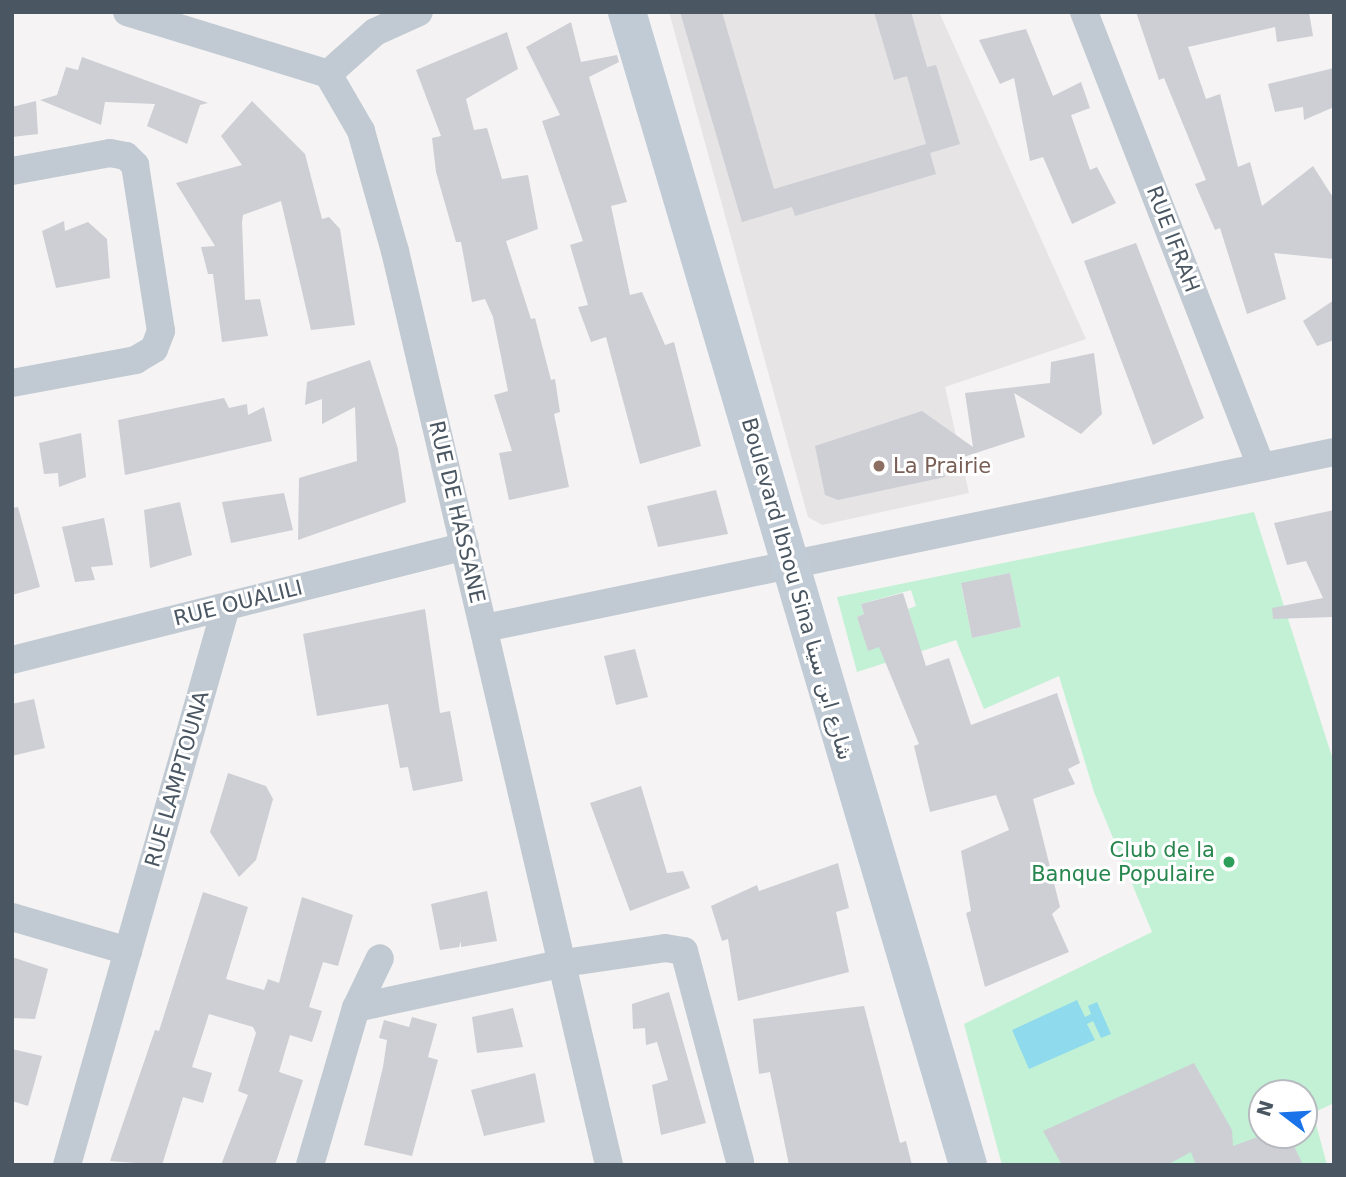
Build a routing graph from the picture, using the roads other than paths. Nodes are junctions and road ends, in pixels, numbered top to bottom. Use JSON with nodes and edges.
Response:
{"nodes":[{"id":1,"x":127,"y":12,"type":"edge"},
{"id":2,"x":419,"y":12,"type":"edge"},
{"id":3,"x":627,"y":12,"type":"edge"},
{"id":4,"x":1084,"y":12,"type":"edge"},
{"id":5,"x":328,"y":74,"type":"junction"},
{"id":6,"x":12,"y":171,"type":"edge"},
{"id":7,"x":12,"y":383,"type":"edge"},
{"id":8,"x":1334,"y":452,"type":"edge"},
{"id":9,"x":1261,"y":467,"type":"junction"},
{"id":10,"x":465,"y":546,"type":"junction"},
{"id":11,"x":789,"y":562,"type":"junction"},
{"id":12,"x":226,"y":607,"type":"junction"},
{"id":13,"x":485,"y":628,"type":"junction"},
{"id":14,"x":12,"y":660,"type":"edge"},
{"id":15,"x":12,"y":917,"type":"edge"},
{"id":16,"x":128,"y":951,"type":"junction"},
{"id":17,"x":380,"y":958,"type":"dead end"},
{"id":18,"x":564,"y":963,"type":"junction"},
{"id":19,"x":356,"y":1007,"type":"junction"},
{"id":20,"x":740,"y":1162,"type":"dead end"},
{"id":21,"x":67,"y":1165,"type":"edge"},
{"id":22,"x":310,"y":1165,"type":"edge"},
{"id":23,"x":609,"y":1165,"type":"edge"},
{"id":24,"x":968,"y":1165,"type":"edge"}],
"edges":[{"from":1,"to":5,"type":"street"},
{"from":2,"to":5,"type":"street"},
{"from":3,"to":11,"type":"main road","name":"Boulevard Ibnou Sina شارع ابن سينا"},
{"from":4,"to":9,"type":"street","name":"RUE IFRAH"},
{"from":5,"to":10,"type":"street","name":"RUE DE HASSANE"},
{"from":6,"to":7,"type":"street"},
{"from":8,"to":9,"type":"street"},
{"from":9,"to":11,"type":"street"},
{"from":10,"to":12,"type":"street","name":"RUE OUALILI"},
{"from":10,"to":13,"type":"street","name":"RUE DE HASSANE"},
{"from":11,"to":13,"type":"street"},
{"from":11,"to":24,"type":"main road","name":"Boulevard Ibnou Sina شارع ابن سينا"},
{"from":12,"to":14,"type":"street","name":"RUE OUALILI"},
{"from":12,"to":16,"type":"street","name":"RUE LAMPTOUNA"},
{"from":13,"to":18,"type":"street","name":"RUE DE HASSANE"},
{"from":15,"to":16,"type":"street"},
{"from":16,"to":21,"type":"street","name":"RUE LAMPTOUNA"},
{"from":17,"to":19,"type":"street"},
{"from":18,"to":19,"type":"street"},
{"from":18,"to":20,"type":"street"},
{"from":18,"to":23,"type":"street","name":"RUE DE HASSANE"},
{"from":19,"to":22,"type":"street"}]}
